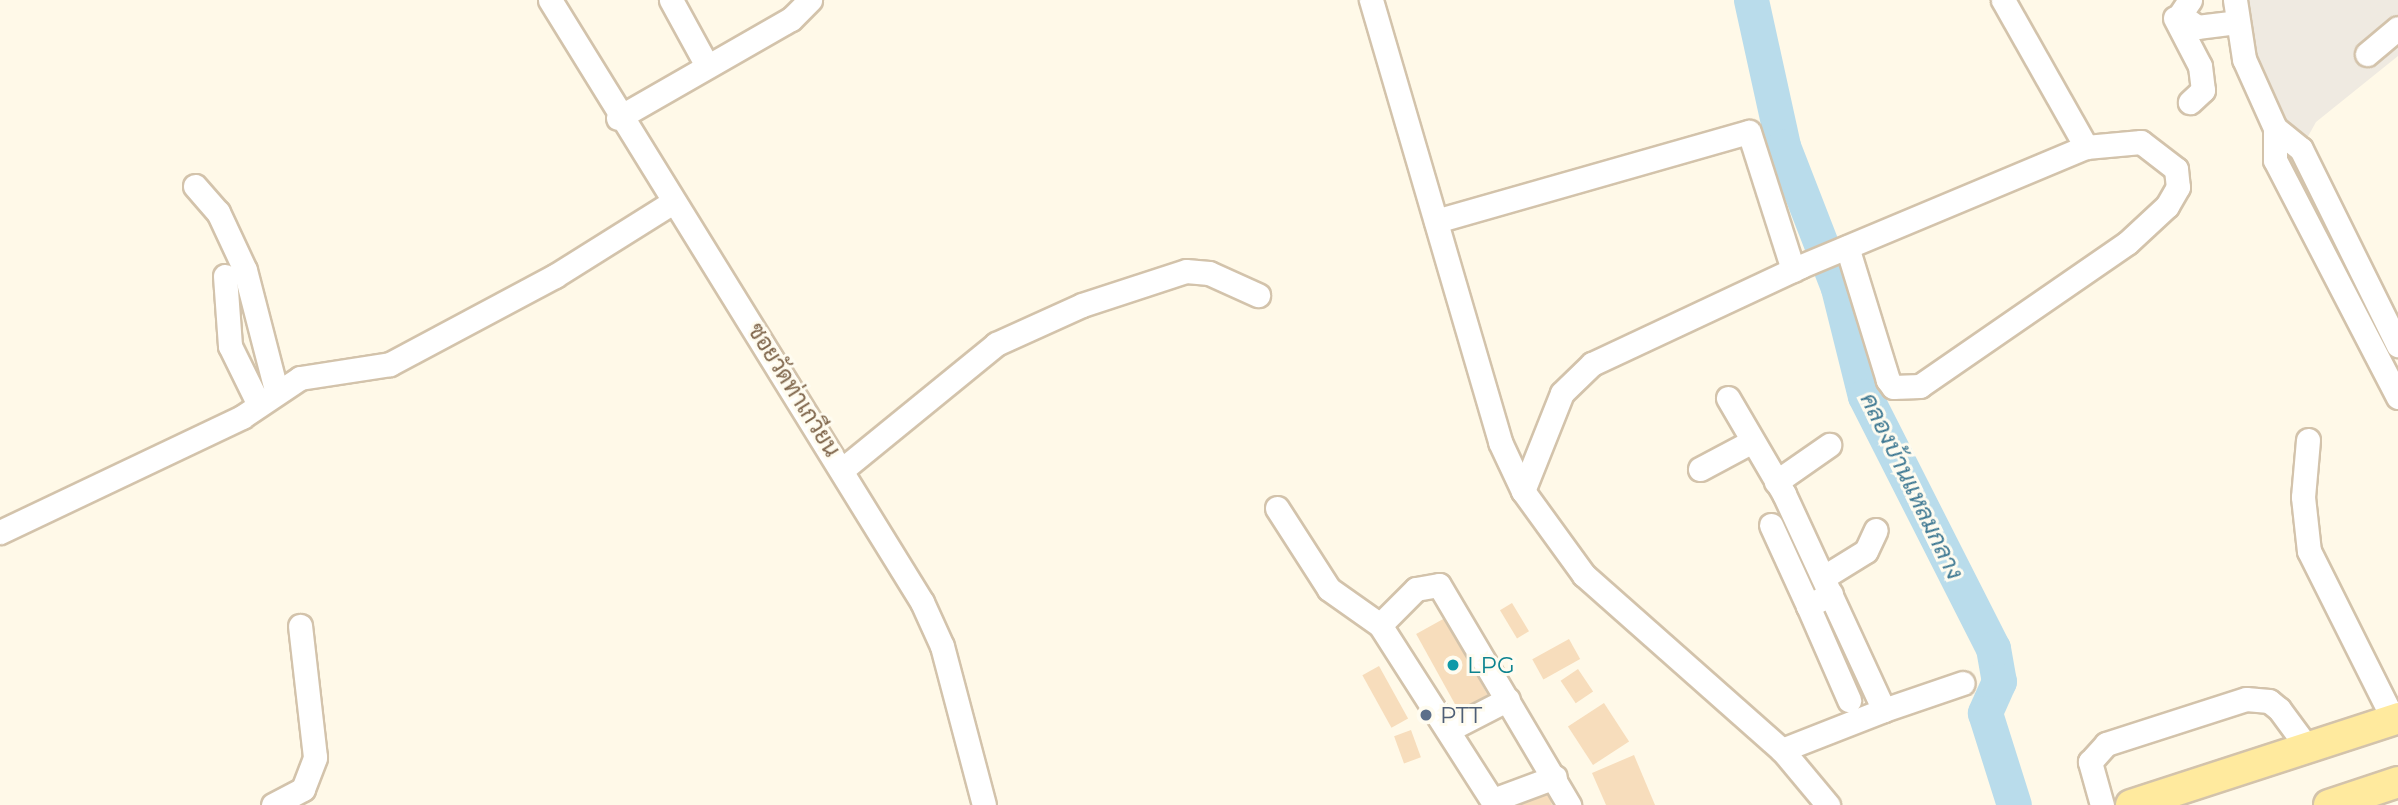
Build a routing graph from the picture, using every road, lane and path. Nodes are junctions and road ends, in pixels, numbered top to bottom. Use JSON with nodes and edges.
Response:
{"nodes":[{"id":1,"x":550,"y":0,"type":"edge"},
{"id":2,"x":671,"y":0,"type":"edge"},
{"id":3,"x":810,"y":0,"type":"edge"},
{"id":4,"x":1371,"y":0,"type":"edge"},
{"id":5,"x":2003,"y":0,"type":"edge"},
{"id":6,"x":2177,"y":8,"type":"edge"},
{"id":7,"x":786,"y":9,"type":"edge"},
{"id":8,"x":2235,"y":11,"type":"edge"},
{"id":9,"x":2398,"y":27,"type":"edge"},
{"id":10,"x":2367,"y":54,"type":"dead end"},
{"id":11,"x":706,"y":64,"type":"junction"},
{"id":12,"x":2190,"y":102,"type":"dead end"},
{"id":13,"x":618,"y":118,"type":"junction"},
{"id":14,"x":2275,"y":128,"type":"junction"},
{"id":15,"x":2087,"y":147,"type":"junction"},
{"id":16,"x":195,"y":186,"type":"dead end"},
{"id":17,"x":673,"y":202,"type":"junction"},
{"id":18,"x":1436,"y":222,"type":"junction"},
{"id":19,"x":1843,"y":249,"type":"junction"},
{"id":20,"x":1796,"y":268,"type":"junction"},
{"id":21,"x":225,"y":276,"type":"dead end"},
{"id":22,"x":1258,"y":295,"type":"dead end"},
{"id":23,"x":2380,"y":317,"type":"junction"},
{"id":24,"x":2358,"y":329,"type":"junction"},
{"id":25,"x":2398,"y":345,"type":"edge"},
{"id":26,"x":267,"y":397,"type":"junction"},
{"id":27,"x":2398,"y":397,"type":"edge"},
{"id":28,"x":1728,"y":398,"type":"dead end"},
{"id":29,"x":2308,"y":440,"type":"dead end"},
{"id":30,"x":1749,"y":443,"type":"junction"},
{"id":31,"x":1829,"y":445,"type":"dead end"},
{"id":32,"x":843,"y":469,"type":"junction"},
{"id":33,"x":1700,"y":469,"type":"dead end"},
{"id":34,"x":1776,"y":482,"type":"junction"},
{"id":35,"x":1523,"y":491,"type":"junction"},
{"id":36,"x":1277,"y":508,"type":"dead end"},
{"id":37,"x":1771,"y":525,"type":"dead end"},
{"id":38,"x":1876,"y":530,"type":"dead end"},
{"id":39,"x":0,"y":532,"type":"edge"},
{"id":40,"x":1827,"y":586,"type":"junction"},
{"id":41,"x":1808,"y":606,"type":"junction"},
{"id":42,"x":1380,"y":625,"type":"junction"},
{"id":43,"x":300,"y":626,"type":"dead end"},
{"id":44,"x":1963,"y":684,"type":"dead end"},
{"id":45,"x":1508,"y":699,"type":"junction"},
{"id":46,"x":1849,"y":700,"type":"dead end"},
{"id":47,"x":1884,"y":710,"type":"junction"},
{"id":48,"x":2395,"y":718,"type":"edge"},
{"id":49,"x":1450,"y":729,"type":"junction"},
{"id":50,"x":2307,"y":747,"type":"junction"},
{"id":51,"x":1782,"y":750,"type":"junction"},
{"id":52,"x":1555,"y":777,"type":"junction"},
{"id":53,"x":2398,"y":782,"type":"edge"},
{"id":54,"x":1494,"y":802,"type":"edge"},
{"id":55,"x":2340,"y":803,"type":"edge"},
{"id":56,"x":273,"y":805,"type":"edge"},
{"id":57,"x":984,"y":805,"type":"edge"},
{"id":58,"x":1569,"y":805,"type":"edge"},
{"id":59,"x":1828,"y":805,"type":"edge"},
{"id":60,"x":2102,"y":805,"type":"edge"},
{"id":61,"x":2131,"y":805,"type":"edge"}],
"edges":[{"from":1,"to":13,"type":"street","name":"ซอยวัดท่าเกวียน"},
{"from":2,"to":11,"type":"street"},
{"from":3,"to":7,"type":"street"},
{"from":4,"to":18,"type":"street"},
{"from":5,"to":15,"type":"street"},
{"from":6,"to":8,"type":"street"},
{"from":6,"to":12,"type":"street"},
{"from":7,"to":11,"type":"street"},
{"from":8,"to":14,"type":"street"},
{"from":9,"to":10,"type":"street"},
{"from":11,"to":13,"type":"street"},
{"from":13,"to":17,"type":"street","name":"ซอยวัดท่าเกวียน"},
{"from":14,"to":23,"type":"street"},
{"from":14,"to":24,"type":"street"},
{"from":15,"to":19,"type":"street"},
{"from":15,"to":19,"type":"street"},
{"from":16,"to":26,"type":"street"},
{"from":17,"to":26,"type":"street"},
{"from":17,"to":32,"type":"street","name":"ซอยวัดท่าเกวียน"},
{"from":18,"to":20,"type":"street"},
{"from":18,"to":35,"type":"street"},
{"from":19,"to":20,"type":"street"},
{"from":20,"to":35,"type":"street"},
{"from":21,"to":26,"type":"street"},
{"from":22,"to":32,"type":"street"},
{"from":23,"to":24,"type":"street"},
{"from":23,"to":25,"type":"street"},
{"from":24,"to":27,"type":"street"},
{"from":26,"to":39,"type":"street"},
{"from":28,"to":30,"type":"street"},
{"from":29,"to":48,"type":"street"},
{"from":30,"to":33,"type":"street"},
{"from":30,"to":34,"type":"street"},
{"from":31,"to":34,"type":"street"},
{"from":32,"to":57,"type":"street","name":"ซอยวัดท่าเกวียน"},
{"from":34,"to":40,"type":"street"},
{"from":35,"to":51,"type":"street"},
{"from":36,"to":42,"type":"street"},
{"from":37,"to":41,"type":"street"},
{"from":38,"to":40,"type":"street"},
{"from":40,"to":41,"type":"street"},
{"from":40,"to":47,"type":"street"},
{"from":41,"to":46,"type":"street"},
{"from":42,"to":45,"type":"street"},
{"from":42,"to":49,"type":"street"},
{"from":43,"to":56,"type":"street"},
{"from":44,"to":47,"type":"street"},
{"from":45,"to":49,"type":"street"},
{"from":45,"to":52,"type":"street"},
{"from":47,"to":51,"type":"street"},
{"from":48,"to":50,"type":"main road"},
{"from":49,"to":54,"type":"street"},
{"from":50,"to":60,"type":"street"},
{"from":50,"to":61,"type":"main road"},
{"from":51,"to":59,"type":"street"},
{"from":52,"to":54,"type":"street"},
{"from":52,"to":58,"type":"street"},
{"from":53,"to":55,"type":"main road"}]}
